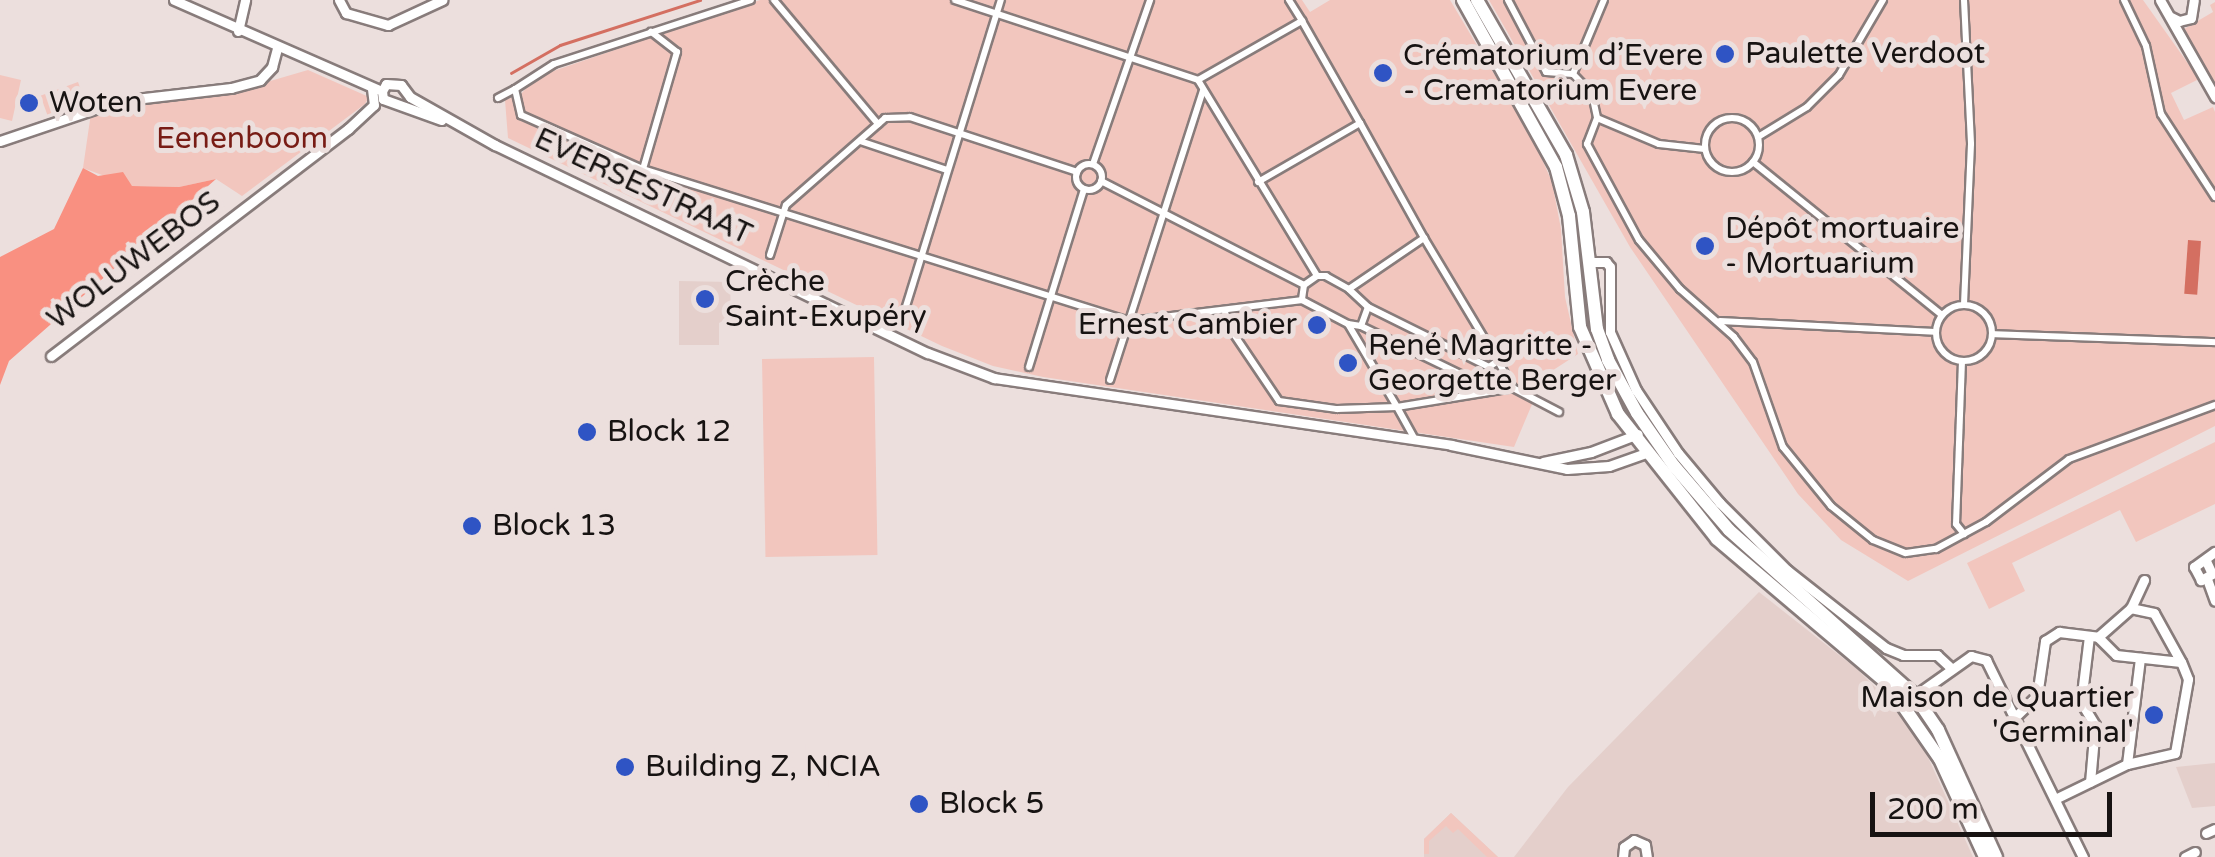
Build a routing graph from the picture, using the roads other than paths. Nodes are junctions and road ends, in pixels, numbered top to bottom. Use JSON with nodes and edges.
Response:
{"nodes":[{"id":1,"x":174,"y":0,"type":"edge"},
{"id":2,"x":245,"y":0,"type":"edge"},
{"id":3,"x":340,"y":0,"type":"edge"},
{"id":4,"x":442,"y":0,"type":"edge"},
{"id":5,"x":750,"y":0,"type":"edge"},
{"id":6,"x":774,"y":0,"type":"edge"},
{"id":7,"x":955,"y":0,"type":"edge"},
{"id":8,"x":1001,"y":0,"type":"edge"},
{"id":9,"x":1150,"y":0,"type":"edge"},
{"id":10,"x":1289,"y":0,"type":"edge"},
{"id":11,"x":1463,"y":0,"type":"edge"},
{"id":12,"x":1477,"y":0,"type":"edge"},
{"id":13,"x":1508,"y":0,"type":"edge"},
{"id":14,"x":1604,"y":0,"type":"edge"},
{"id":15,"x":1884,"y":0,"type":"edge"},
{"id":16,"x":1964,"y":0,"type":"edge"},
{"id":17,"x":2124,"y":0,"type":"edge"},
{"id":18,"x":2160,"y":0,"type":"edge"},
{"id":19,"x":2169,"y":0,"type":"edge"},
{"id":20,"x":2194,"y":0,"type":"edge"},
{"id":21,"x":997,"y":13,"type":"junction"},
{"id":22,"x":2169,"y":15,"type":"junction"},
{"id":23,"x":1302,"y":21,"type":"junction"},
{"id":24,"x":238,"y":31,"type":"junction"},
{"id":25,"x":650,"y":31,"type":"junction"},
{"id":26,"x":276,"y":48,"type":"junction"},
{"id":27,"x":1128,"y":54,"type":"junction"},
{"id":28,"x":1573,"y":74,"type":"junction"},
{"id":29,"x":1198,"y":80,"type":"junction"},
{"id":30,"x":515,"y":88,"type":"junction"},
{"id":31,"x":1203,"y":90,"type":"junction"},
{"id":32,"x":379,"y":92,"type":"junction"},
{"id":33,"x":498,"y":98,"type":"dead end"},
{"id":34,"x":2215,"y":98,"type":"edge"},
{"id":35,"x":1597,"y":118,"type":"junction"},
{"id":36,"x":878,"y":124,"type":"junction"},
{"id":37,"x":1360,"y":124,"type":"junction"},
{"id":38,"x":458,"y":126,"type":"junction"},
{"id":39,"x":958,"y":134,"type":"junction"},
{"id":40,"x":1758,"y":136,"type":"junction"},
{"id":41,"x":0,"y":141,"type":"edge"},
{"id":42,"x":859,"y":141,"type":"junction"},
{"id":43,"x":1705,"y":149,"type":"junction"},
{"id":44,"x":1753,"y":162,"type":"junction"},
{"id":45,"x":1093,"y":164,"type":"junction"},
{"id":46,"x":643,"y":169,"type":"junction"},
{"id":47,"x":947,"y":170,"type":"junction"},
{"id":48,"x":1076,"y":172,"type":"junction"},
{"id":49,"x":1101,"y":181,"type":"junction"},
{"id":50,"x":1258,"y":182,"type":"junction"},
{"id":51,"x":1084,"y":189,"type":"junction"},
{"id":52,"x":2215,"y":197,"type":"edge"},
{"id":53,"x":782,"y":212,"type":"junction"},
{"id":54,"x":1163,"y":214,"type":"junction"},
{"id":55,"x":1424,"y":238,"type":"junction"},
{"id":56,"x":770,"y":255,"type":"dead end"},
{"id":57,"x":921,"y":258,"type":"junction"},
{"id":58,"x":1588,"y":262,"type":"junction"},
{"id":59,"x":1317,"y":276,"type":"junction"},
{"id":60,"x":1304,"y":285,"type":"junction"},
{"id":61,"x":1349,"y":289,"type":"junction"},
{"id":62,"x":1051,"y":297,"type":"junction"},
{"id":63,"x":1302,"y":300,"type":"junction"},
{"id":64,"x":1964,"y":305,"type":"junction"},
{"id":65,"x":1368,"y":308,"type":"junction"},
{"id":66,"x":1224,"y":311,"type":"junction"},
{"id":67,"x":1942,"y":315,"type":"junction"},
{"id":68,"x":903,"y":316,"type":"dead end"},
{"id":69,"x":1129,"y":321,"type":"junction"},
{"id":70,"x":1719,"y":321,"type":"junction"},
{"id":71,"x":1348,"y":324,"type":"junction"},
{"id":72,"x":1362,"y":326,"type":"junction"},
{"id":73,"x":1936,"y":332,"type":"junction"},
{"id":74,"x":1992,"y":334,"type":"junction"},
{"id":75,"x":2215,"y":342,"type":"edge"},
{"id":76,"x":51,"y":356,"type":"dead end"},
{"id":77,"x":1498,"y":361,"type":"junction"},
{"id":78,"x":1962,"y":361,"type":"junction"},
{"id":79,"x":1029,"y":367,"type":"dead end"},
{"id":80,"x":1489,"y":367,"type":"junction"},
{"id":81,"x":1110,"y":380,"type":"dead end"},
{"id":82,"x":1483,"y":388,"type":"junction"},
{"id":83,"x":1513,"y":388,"type":"junction"},
{"id":84,"x":2215,"y":406,"type":"edge"},
{"id":85,"x":1397,"y":407,"type":"junction"},
{"id":86,"x":1559,"y":412,"type":"dead end"},
{"id":87,"x":1653,"y":426,"type":"junction"},
{"id":88,"x":1634,"y":437,"type":"junction"},
{"id":89,"x":1416,"y":440,"type":"junction"},
{"id":90,"x":1660,"y":445,"type":"junction"},
{"id":91,"x":1646,"y":454,"type":"junction"},
{"id":92,"x":1537,"y":462,"type":"junction"},
{"id":93,"x":1964,"y":534,"type":"junction"},
{"id":94,"x":2215,"y":552,"type":"edge"},
{"id":95,"x":2144,"y":580,"type":"dead end"},
{"id":96,"x":2215,"y":601,"type":"edge"},
{"id":97,"x":2131,"y":608,"type":"junction"},
{"id":98,"x":2094,"y":636,"type":"junction"},
{"id":99,"x":2170,"y":640,"type":"junction"},
{"id":100,"x":2146,"y":658,"type":"junction"},
{"id":101,"x":2181,"y":662,"type":"junction"},
{"id":102,"x":1950,"y":667,"type":"junction"},
{"id":103,"x":1909,"y":698,"type":"junction"},
{"id":104,"x":2016,"y":716,"type":"junction"},
{"id":105,"x":2127,"y":764,"type":"junction"},
{"id":106,"x":2090,"y":782,"type":"junction"},
{"id":107,"x":2055,"y":799,"type":"junction"},
{"id":108,"x":1623,"y":857,"type":"edge"},
{"id":109,"x":1648,"y":857,"type":"edge"},
{"id":110,"x":1985,"y":857,"type":"edge"},
{"id":111,"x":1996,"y":857,"type":"edge"},
{"id":112,"x":2083,"y":857,"type":"edge"}],
"edges":[{"from":1,"to":24,"type":"street","name":"EVERSESTRAAT"},
{"from":2,"to":24,"type":"street"},
{"from":3,"to":4,"type":"street"},
{"from":5,"to":25,"type":"street"},
{"from":6,"to":36,"type":"street"},
{"from":7,"to":21,"type":"street"},
{"from":8,"to":21,"type":"street"},
{"from":9,"to":27,"type":"street"},
{"from":10,"to":23,"type":"street"},
{"from":11,"to":88,"type":"main road"},
{"from":12,"to":58,"type":"main road"},
{"from":13,"to":28,"type":"street"},
{"from":14,"to":28,"type":"street"},
{"from":15,"to":40,"type":"street"},
{"from":16,"to":64,"type":"street"},
{"from":17,"to":52,"type":"street"},
{"from":18,"to":22,"type":"street"},
{"from":19,"to":22,"type":"street"},
{"from":20,"to":22,"type":"street"},
{"from":21,"to":27,"type":"street"},
{"from":21,"to":39,"type":"street"},
{"from":22,"to":34,"type":"street"},
{"from":23,"to":29,"type":"street"},
{"from":23,"to":37,"type":"street"},
{"from":24,"to":26,"type":"street","name":"EVERSESTRAAT"},
{"from":25,"to":30,"type":"street"},
{"from":25,"to":46,"type":"street"},
{"from":26,"to":32,"type":"street","name":"EVERSESTRAAT"},
{"from":26,"to":41,"type":"street"},
{"from":27,"to":29,"type":"street"},
{"from":27,"to":45,"type":"street"},
{"from":28,"to":35,"type":"street"},
{"from":29,"to":31,"type":"street"},
{"from":30,"to":33,"type":"street"},
{"from":30,"to":46,"type":"street"},
{"from":31,"to":50,"type":"street"},
{"from":31,"to":54,"type":"street"},
{"from":32,"to":38,"type":"street","name":"EVERSESTRAAT"},
{"from":32,"to":38,"type":"street","name":"EVERSESTRAAT"},
{"from":32,"to":76,"type":"street","name":"WOLUWEBOS"},
{"from":35,"to":43,"type":"street"},
{"from":35,"to":70,"type":"street"},
{"from":36,"to":39,"type":"street"},
{"from":36,"to":42,"type":"street"},
{"from":37,"to":50,"type":"street"},
{"from":37,"to":55,"type":"street"},
{"from":38,"to":89,"type":"street","name":"EVERSESTRAAT"},
{"from":39,"to":47,"type":"street"},
{"from":39,"to":48,"type":"street"},
{"from":40,"to":43,"type":"street"},
{"from":40,"to":44,"type":"street"},
{"from":42,"to":47,"type":"street"},
{"from":42,"to":53,"type":"street"},
{"from":43,"to":44,"type":"street"},
{"from":44,"to":67,"type":"street"},
{"from":45,"to":48,"type":"street"},
{"from":45,"to":49,"type":"street"},
{"from":46,"to":53,"type":"street"},
{"from":47,"to":57,"type":"street"},
{"from":48,"to":51,"type":"street"},
{"from":49,"to":51,"type":"street"},
{"from":49,"to":54,"type":"street"},
{"from":50,"to":59,"type":"street"},
{"from":51,"to":62,"type":"street"},
{"from":53,"to":56,"type":"street"},
{"from":53,"to":57,"type":"street"},
{"from":54,"to":60,"type":"street"},
{"from":54,"to":69,"type":"street"},
{"from":55,"to":61,"type":"street"},
{"from":55,"to":77,"type":"street"},
{"from":57,"to":62,"type":"street"},
{"from":57,"to":68,"type":"street"},
{"from":58,"to":87,"type":"main road"},
{"from":58,"to":87,"type":"street"},
{"from":59,"to":60,"type":"street"},
{"from":59,"to":61,"type":"street"},
{"from":60,"to":63,"type":"street"},
{"from":61,"to":65,"type":"street"},
{"from":62,"to":69,"type":"street"},
{"from":62,"to":79,"type":"street"},
{"from":63,"to":66,"type":"street"},
{"from":63,"to":71,"type":"street"},
{"from":64,"to":67,"type":"street"},
{"from":64,"to":74,"type":"street"},
{"from":65,"to":72,"type":"street"},
{"from":65,"to":80,"type":"street"},
{"from":66,"to":69,"type":"street"},
{"from":66,"to":85,"type":"street"},
{"from":67,"to":73,"type":"street"},
{"from":69,"to":81,"type":"street"},
{"from":70,"to":73,"type":"street"},
{"from":70,"to":93,"type":"street"},
{"from":71,"to":72,"type":"street"},
{"from":71,"to":85,"type":"street"},
{"from":72,"to":82,"type":"street"},
{"from":73,"to":78,"type":"street"},
{"from":74,"to":75,"type":"street"},
{"from":74,"to":78,"type":"street"},
{"from":77,"to":80,"type":"street"},
{"from":77,"to":83,"type":"street"},
{"from":78,"to":93,"type":"street"},
{"from":80,"to":82,"type":"street"},
{"from":82,"to":83,"type":"street"},
{"from":82,"to":85,"type":"street"},
{"from":83,"to":86,"type":"street"},
{"from":84,"to":93,"type":"street"},
{"from":85,"to":89,"type":"street"},
{"from":87,"to":88,"type":"street"},
{"from":87,"to":90,"type":"main road"},
{"from":87,"to":102,"type":"street"},
{"from":88,"to":91,"type":"main road"},
{"from":88,"to":92,"type":"street"},
{"from":89,"to":92,"type":"street","name":"EVERSESTRAAT"},
{"from":90,"to":91,"type":"street","name":"EVERSESTRAAT"},
{"from":90,"to":103,"type":"main road"},
{"from":91,"to":92,"type":"street","name":"EVERSESTRAAT"},
{"from":91,"to":103,"type":"main road"},
{"from":94,"to":96,"type":"street"},
{"from":95,"to":97,"type":"street"},
{"from":97,"to":98,"type":"street"},
{"from":97,"to":99,"type":"street"},
{"from":98,"to":100,"type":"street"},
{"from":98,"to":104,"type":"street"},
{"from":98,"to":106,"type":"street"},
{"from":99,"to":100,"type":"street"},
{"from":99,"to":101,"type":"street"},
{"from":100,"to":101,"type":"street"},
{"from":100,"to":105,"type":"street"},
{"from":101,"to":105,"type":"street"},
{"from":102,"to":103,"type":"street"},
{"from":102,"to":104,"type":"street"},
{"from":103,"to":110,"type":"main road"},
{"from":103,"to":111,"type":"main road"},
{"from":104,"to":107,"type":"street"},
{"from":105,"to":106,"type":"street"},
{"from":106,"to":107,"type":"street"},
{"from":107,"to":112,"type":"street"},
{"from":108,"to":109,"type":"street"}]}
